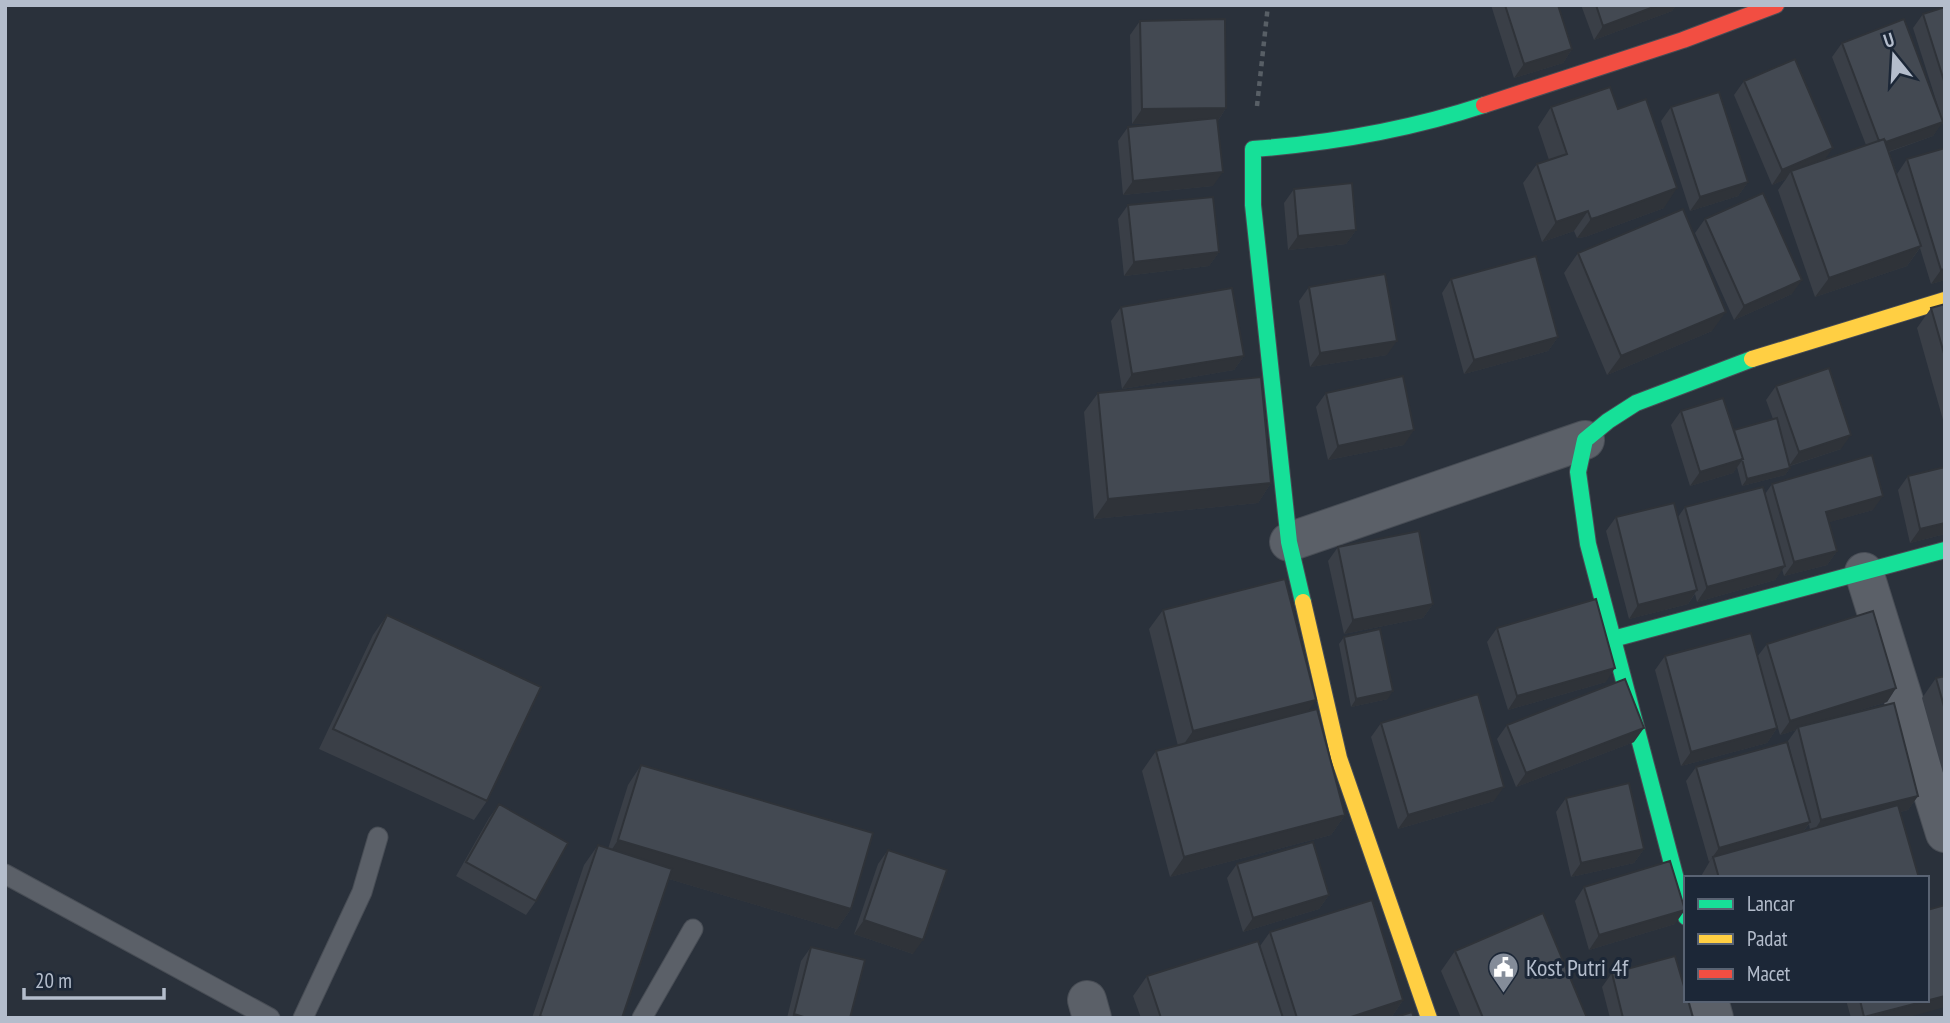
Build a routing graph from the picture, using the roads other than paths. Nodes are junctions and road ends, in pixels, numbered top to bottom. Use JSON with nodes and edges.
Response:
{"nodes":[{"id":1,"x":1776,"y":5,"type":"edge"},
{"id":2,"x":1945,"y":300,"type":"edge"},
{"id":3,"x":1585,"y":440,"type":"junction"},
{"id":4,"x":1289,"y":542,"type":"junction"},
{"id":5,"x":1945,"y":550,"type":"edge"},
{"id":6,"x":1864,"y":572,"type":"junction"},
{"id":7,"x":1613,"y":639,"type":"junction"},
{"id":8,"x":1945,"y":833,"type":"edge"},
{"id":9,"x":379,"y":837,"type":"dead end"},
{"id":10,"x":5,"y":874,"type":"edge"},
{"id":11,"x":1684,"y":909,"type":"edge"},
{"id":12,"x":693,"y":929,"type":"dead end"},
{"id":13,"x":270,"y":1018,"type":"edge"},
{"id":14,"x":303,"y":1018,"type":"edge"},
{"id":15,"x":642,"y":1018,"type":"edge"},
{"id":16,"x":1429,"y":1018,"type":"edge"}],
"edges":[{"from":1,"to":4,"type":"street"},
{"from":2,"to":3,"type":"street"},
{"from":3,"to":4,"type":"street"},
{"from":3,"to":7,"type":"street"},
{"from":4,"to":16,"type":"street"},
{"from":5,"to":6,"type":"street"},
{"from":6,"to":7,"type":"street"},
{"from":6,"to":8,"type":"street"},
{"from":7,"to":11,"type":"street"},
{"from":9,"to":14,"type":"lane"},
{"from":10,"to":13,"type":"lane"},
{"from":12,"to":15,"type":"lane"}]}
